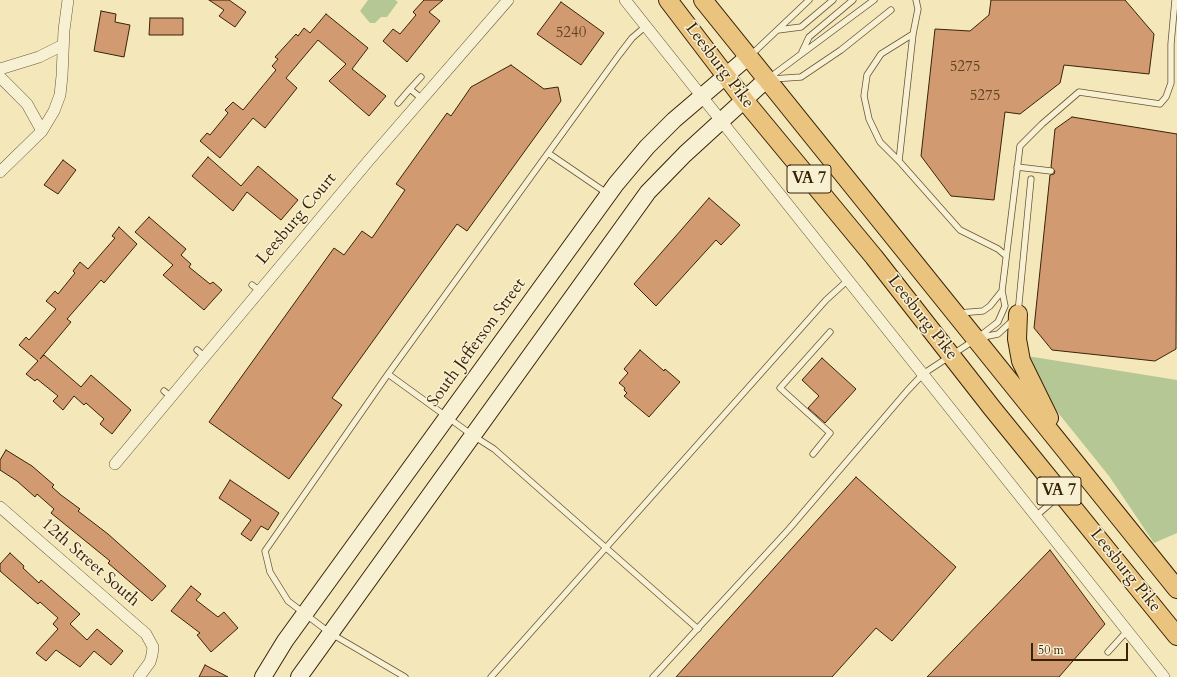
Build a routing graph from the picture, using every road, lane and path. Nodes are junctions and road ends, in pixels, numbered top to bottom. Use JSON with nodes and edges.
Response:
{"nodes":[{"id":1,"x":68,"y":0,"type":"edge"},
{"id":2,"x":508,"y":0,"type":"edge"},
{"id":3,"x":625,"y":0,"type":"edge"},
{"id":4,"x":668,"y":0,"type":"edge"},
{"id":5,"x":703,"y":0,"type":"edge"},
{"id":6,"x":809,"y":0,"type":"edge"},
{"id":7,"x":833,"y":0,"type":"edge"},
{"id":8,"x":852,"y":0,"type":"edge"},
{"id":9,"x":874,"y":0,"type":"edge"},
{"id":10,"x":916,"y":0,"type":"edge"},
{"id":11,"x":1174,"y":0,"type":"edge"},
{"id":12,"x":891,"y":10,"type":"dead end"},
{"id":13,"x":646,"y":26,"type":"junction"},
{"id":14,"x":778,"y":30,"type":"junction"},
{"id":15,"x":913,"y":34,"type":"junction"},
{"id":16,"x":63,"y":45,"type":"junction"},
{"id":17,"x":801,"y":54,"type":"junction"},
{"id":18,"x":749,"y":56,"type":"junction"},
{"id":19,"x":0,"y":69,"type":"edge"},
{"id":20,"x":727,"y":76,"type":"junction"},
{"id":21,"x":0,"y":77,"type":"edge"},
{"id":22,"x":421,"y":77,"type":"dead end"},
{"id":23,"x":767,"y":79,"type":"junction"},
{"id":24,"x":410,"y":89,"type":"junction"},
{"id":25,"x":702,"y":97,"type":"junction"},
{"id":26,"x":422,"y":99,"type":"junction"},
{"id":27,"x":745,"y":101,"type":"junction"},
{"id":28,"x":398,"y":104,"type":"dead end"},
{"id":29,"x":722,"y":121,"type":"junction"},
{"id":30,"x":42,"y":130,"type":"junction"},
{"id":31,"x":548,"y":153,"type":"junction"},
{"id":32,"x":899,"y":161,"type":"junction"},
{"id":33,"x":1017,"y":167,"type":"junction"},
{"id":34,"x":1051,"y":171,"type":"dead end"},
{"id":35,"x":0,"y":172,"type":"edge"},
{"id":36,"x":1031,"y":179,"type":"dead end"},
{"id":37,"x":609,"y":194,"type":"junction"},
{"id":38,"x":1005,"y":255,"type":"junction"},
{"id":39,"x":848,"y":280,"type":"junction"},
{"id":40,"x":1002,"y":291,"type":"junction"},
{"id":41,"x":955,"y":313,"type":"junction"},
{"id":42,"x":1018,"y":314,"type":"junction"},
{"id":43,"x":830,"y":332,"type":"dead end"},
{"id":44,"x":976,"y":339,"type":"junction"},
{"id":45,"x":952,"y":355,"type":"junction"},
{"id":46,"x":388,"y":374,"type":"junction"},
{"id":47,"x":923,"y":374,"type":"junction"},
{"id":48,"x":447,"y":416,"type":"junction"},
{"id":49,"x":472,"y":435,"type":"junction"},
{"id":50,"x":1067,"y":453,"type":"junction"},
{"id":51,"x":813,"y":454,"type":"dead end"},
{"id":52,"x":115,"y":464,"type":"dead end"},
{"id":53,"x":1062,"y":494,"type":"junction"},
{"id":54,"x":0,"y":507,"type":"edge"},
{"id":55,"x":1036,"y":516,"type":"junction"},
{"id":56,"x":606,"y":548,"type":"junction"},
{"id":57,"x":1177,"y":589,"type":"edge"},
{"id":58,"x":305,"y":614,"type":"junction"},
{"id":59,"x":698,"y":629,"type":"junction"},
{"id":60,"x":1127,"y":631,"type":"junction"},
{"id":61,"x":330,"y":633,"type":"junction"},
{"id":62,"x":1177,"y":636,"type":"edge"},
{"id":63,"x":1108,"y":652,"type":"dead end"},
{"id":64,"x":140,"y":677,"type":"edge"},
{"id":65,"x":263,"y":677,"type":"edge"},
{"id":66,"x":298,"y":677,"type":"edge"},
{"id":67,"x":405,"y":677,"type":"edge"},
{"id":68,"x":491,"y":677,"type":"edge"},
{"id":69,"x":653,"y":677,"type":"edge"},
{"id":70,"x":1164,"y":677,"type":"edge"}],
"edges":[{"from":1,"to":16,"type":"street"},
{"from":2,"to":26,"type":"street","name":"Leesburg Court"},
{"from":3,"to":13,"type":"street"},
{"from":4,"to":20,"type":"main road","name":"Leesburg Pike","number":"VA 7"},
{"from":5,"to":18,"type":"main road","name":"Leesburg Pike","number":"VA 7"},
{"from":6,"to":14,"type":"lane"},
{"from":7,"to":14,"type":"lane"},
{"from":8,"to":17,"type":"lane"},
{"from":9,"to":17,"type":"lane"},
{"from":10,"to":15,"type":"lane"},
{"from":11,"to":33,"type":"lane"},
{"from":12,"to":23,"type":"lane"},
{"from":13,"to":25,"type":"street"},
{"from":13,"to":31,"type":"lane"},
{"from":14,"to":18,"type":"lane"},
{"from":15,"to":32,"type":"lane"},
{"from":15,"to":32,"type":"lane"},
{"from":16,"to":19,"type":"street"},
{"from":16,"to":30,"type":"street"},
{"from":17,"to":23,"type":"lane"},
{"from":18,"to":20,"type":"street","name":"South Jefferson Street"},
{"from":18,"to":23,"type":"main road","name":"Leesburg Pike","number":"VA 7"},
{"from":20,"to":25,"type":"street","name":"South Jefferson Street"},
{"from":20,"to":27,"type":"main road","name":"Leesburg Pike","number":"VA 7"},
{"from":21,"to":30,"type":"street"},
{"from":22,"to":24,"type":"lane"},
{"from":23,"to":27,"type":"street"},
{"from":23,"to":41,"type":"main road","name":"Leesburg Pike","number":"VA 7"},
{"from":24,"to":26,"type":"lane"},
{"from":24,"to":28,"type":"lane"},
{"from":25,"to":29,"type":"street"},
{"from":25,"to":37,"type":"street","name":"South Jefferson Street"},
{"from":26,"to":52,"type":"street","name":"Leesburg Court"},
{"from":27,"to":29,"type":"street"},
{"from":27,"to":45,"type":"main road","name":"Leesburg Pike","number":"VA 7"},
{"from":29,"to":39,"type":"street"},
{"from":29,"to":49,"type":"street"},
{"from":30,"to":35,"type":"street"},
{"from":31,"to":37,"type":"lane"},
{"from":31,"to":46,"type":"lane"},
{"from":32,"to":38,"type":"lane"},
{"from":33,"to":34,"type":"lane"},
{"from":33,"to":38,"type":"lane"},
{"from":36,"to":42,"type":"lane"},
{"from":37,"to":48,"type":"street","name":"South Jefferson Street"},
{"from":38,"to":40,"type":"lane"},
{"from":39,"to":47,"type":"street"},
{"from":39,"to":56,"type":"lane"},
{"from":40,"to":41,"type":"lane"},
{"from":40,"to":44,"type":"lane"},
{"from":41,"to":44,"type":"main road","name":"Leesburg Pike","number":"VA 7"},
{"from":42,"to":44,"type":"lane"},
{"from":42,"to":50,"type":"main road"},
{"from":43,"to":51,"type":"lane"},
{"from":44,"to":45,"type":"lane"},
{"from":44,"to":50,"type":"main road","name":"Leesburg Pike","number":"VA 7"},
{"from":45,"to":47,"type":"lane"},
{"from":45,"to":53,"type":"main road","name":"Leesburg Pike","number":"VA 7"},
{"from":46,"to":48,"type":"lane"},
{"from":46,"to":58,"type":"lane"},
{"from":47,"to":55,"type":"street"},
{"from":47,"to":59,"type":"lane"},
{"from":48,"to":49,"type":"lane"},
{"from":48,"to":58,"type":"street","name":"South Jefferson Street"},
{"from":49,"to":56,"type":"lane"},
{"from":49,"to":61,"type":"street"},
{"from":50,"to":57,"type":"main road","name":"Leesburg Pike","number":"VA 7"},
{"from":53,"to":55,"type":"lane"},
{"from":53,"to":62,"type":"main road","name":"Leesburg Pike","number":"VA 7"},
{"from":54,"to":64,"type":"street","name":"12th Street South"},
{"from":55,"to":60,"type":"street"},
{"from":56,"to":59,"type":"lane"},
{"from":56,"to":68,"type":"lane"},
{"from":58,"to":61,"type":"lane"},
{"from":58,"to":65,"type":"street","name":"South Jefferson Street"},
{"from":59,"to":69,"type":"lane"},
{"from":60,"to":63,"type":"lane"},
{"from":60,"to":70,"type":"street"},
{"from":61,"to":66,"type":"street"},
{"from":61,"to":67,"type":"lane"}]}
